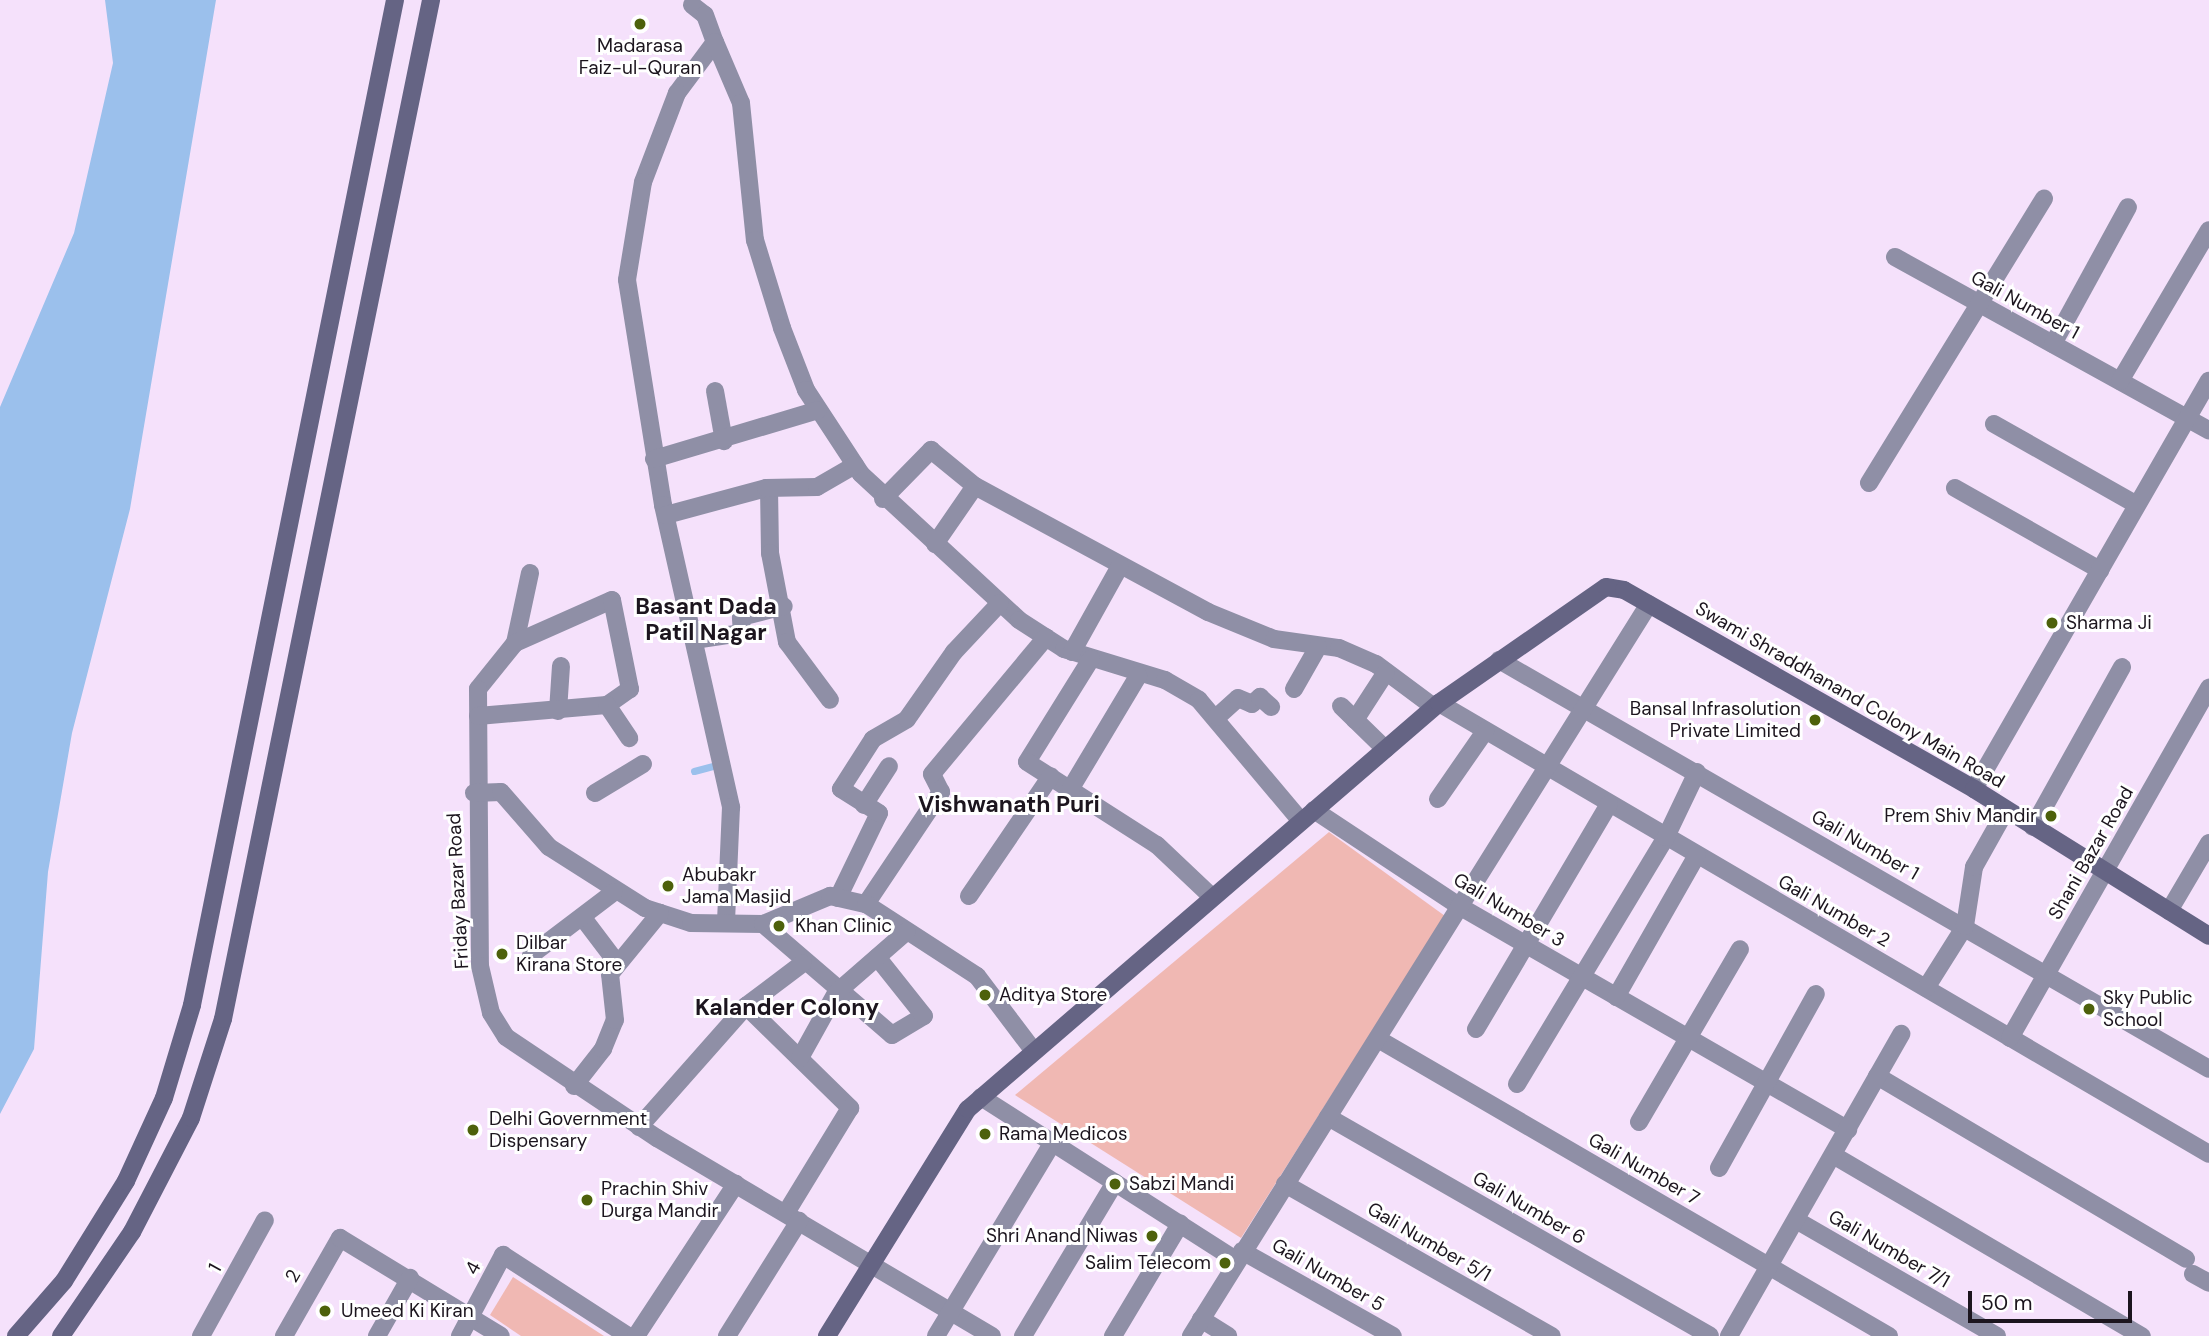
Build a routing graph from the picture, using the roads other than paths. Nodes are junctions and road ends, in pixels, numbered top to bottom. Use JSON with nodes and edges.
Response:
{"nodes":[{"id":1,"x":395,"y":0,"type":"edge"},
{"id":2,"x":431,"y":0,"type":"edge"},
{"id":3,"x":691,"y":5,"type":"dead end"},
{"id":4,"x":715,"y":42,"type":"junction"},
{"id":5,"x":2044,"y":198,"type":"dead end"},
{"id":6,"x":2128,"y":206,"type":"dead end"},
{"id":7,"x":2209,"y":230,"type":"edge"},
{"id":8,"x":1895,"y":257,"type":"dead end"},
{"id":9,"x":1979,"y":304,"type":"junction"},
{"id":10,"x":2053,"y":344,"type":"junction"},
{"id":11,"x":2120,"y":381,"type":"junction"},
{"id":12,"x":2209,"y":382,"type":"edge"},
{"id":13,"x":715,"y":391,"type":"dead end"},
{"id":14,"x":818,"y":410,"type":"junction"},
{"id":15,"x":2188,"y":418,"type":"junction"},
{"id":16,"x":1994,"y":424,"type":"dead end"},
{"id":17,"x":2209,"y":430,"type":"edge"},
{"id":18,"x":724,"y":441,"type":"junction"},
{"id":19,"x":654,"y":459,"type":"junction"},
{"id":20,"x":855,"y":465,"type":"junction"},
{"id":21,"x":1870,"y":483,"type":"dead end"},
{"id":22,"x":975,"y":486,"type":"junction"},
{"id":23,"x":769,"y":488,"type":"junction"},
{"id":24,"x":1955,"y":488,"type":"dead end"},
{"id":25,"x":883,"y":499,"type":"junction"},
{"id":26,"x":2137,"y":505,"type":"junction"},
{"id":27,"x":666,"y":515,"type":"junction"},
{"id":28,"x":935,"y":544,"type":"junction"},
{"id":29,"x":1120,"y":566,"type":"junction"},
{"id":30,"x":2100,"y":570,"type":"junction"},
{"id":31,"x":530,"y":573,"type":"dead end"},
{"id":32,"x":1000,"y":603,"type":"junction"},
{"id":33,"x":1649,"y":604,"type":"junction"},
{"id":34,"x":783,"y":606,"type":"junction"},
{"id":35,"x":1046,"y":637,"type":"junction"},
{"id":36,"x":694,"y":640,"type":"junction"},
{"id":37,"x":515,"y":643,"type":"junction"},
{"id":38,"x":1318,"y":647,"type":"junction"},
{"id":39,"x":1072,"y":652,"type":"junction"},
{"id":40,"x":1091,"y":659,"type":"junction"},
{"id":41,"x":1499,"y":660,"type":"junction"},
{"id":42,"x":561,"y":666,"type":"dead end"},
{"id":43,"x":2122,"y":667,"type":"dead end"},
{"id":44,"x":1386,"y":672,"type":"junction"},
{"id":45,"x":1139,"y":676,"type":"junction"},
{"id":46,"x":2209,"y":688,"type":"edge"},
{"id":47,"x":1294,"y":690,"type":"dead end"},
{"id":48,"x":830,"y":699,"type":"dead end"},
{"id":49,"x":607,"y":705,"type":"junction"},
{"id":50,"x":1437,"y":705,"type":"junction"},
{"id":51,"x":1341,"y":706,"type":"dead end"},
{"id":52,"x":1584,"y":706,"type":"junction"},
{"id":53,"x":1271,"y":707,"type":"dead end"},
{"id":54,"x":558,"y":711,"type":"junction"},
{"id":55,"x":478,"y":716,"type":"junction"},
{"id":56,"x":1217,"y":718,"type":"junction"},
{"id":57,"x":1355,"y":720,"type":"junction"},
{"id":58,"x":1485,"y":731,"type":"junction"},
{"id":59,"x":629,"y":738,"type":"dead end"},
{"id":60,"x":1385,"y":749,"type":"junction"},
{"id":61,"x":643,"y":764,"type":"dead end"},
{"id":62,"x":889,"y":766,"type":"dead end"},
{"id":63,"x":1545,"y":767,"type":"junction"},
{"id":64,"x":1697,"y":772,"type":"junction"},
{"id":65,"x":1051,"y":776,"type":"junction"},
{"id":66,"x":1071,"y":788,"type":"junction"},
{"id":67,"x":1973,"y":789,"type":"junction"},
{"id":68,"x":474,"y":793,"type":"junction"},
{"id":69,"x":595,"y":793,"type":"dead end"},
{"id":70,"x":1438,"y":799,"type":"dead end"},
{"id":71,"x":1609,"y":804,"type":"junction"},
{"id":72,"x":864,"y":805,"type":"junction"},
{"id":73,"x":2006,"y":810,"type":"junction"},
{"id":74,"x":1307,"y":815,"type":"junction"},
{"id":75,"x":2033,"y":827,"type":"junction"},
{"id":76,"x":1666,"y":837,"type":"junction"},
{"id":77,"x":2209,"y":843,"type":"edge"},
{"id":78,"x":1697,"y":855,"type":"junction"},
{"id":79,"x":2105,"y":871,"type":"junction"},
{"id":80,"x":614,"y":892,"type":"junction"},
{"id":81,"x":969,"y":896,"type":"dead end"},
{"id":82,"x":1212,"y":897,"type":"junction"},
{"id":83,"x":838,"y":898,"type":"junction"},
{"id":84,"x":866,"y":904,"type":"junction"},
{"id":85,"x":1459,"y":906,"type":"junction"},
{"id":86,"x":2169,"y":911,"type":"junction"},
{"id":87,"x":660,"y":913,"type":"junction"},
{"id":88,"x":583,"y":918,"type":"junction"},
{"id":89,"x":726,"y":920,"type":"junction"},
{"id":90,"x":763,"y":925,"type":"junction"},
{"id":91,"x":1965,"y":926,"type":"junction"},
{"id":92,"x":907,"y":931,"type":"junction"},
{"id":93,"x":2209,"y":936,"type":"edge"},
{"id":94,"x":1529,"y":947,"type":"junction"},
{"id":95,"x":1740,"y":950,"type":"dead end"},
{"id":96,"x":531,"y":955,"type":"dead end"},
{"id":97,"x":877,"y":957,"type":"junction"},
{"id":98,"x":617,"y":963,"type":"junction"},
{"id":99,"x":803,"y":963,"type":"junction"},
{"id":100,"x":2045,"y":973,"type":"junction"},
{"id":101,"x":1582,"y":977,"type":"junction"},
{"id":102,"x":1926,"y":988,"type":"junction"},
{"id":103,"x":836,"y":993,"type":"junction"},
{"id":104,"x":1816,"y":994,"type":"dead end"},
{"id":105,"x":1616,"y":997,"type":"junction"},
{"id":106,"x":746,"y":1006,"type":"junction"},
{"id":107,"x":1476,"y":1029,"type":"dead end"},
{"id":108,"x":1901,"y":1034,"type":"dead end"},
{"id":109,"x":1687,"y":1037,"type":"junction"},
{"id":110,"x":2010,"y":1038,"type":"junction"},
{"id":111,"x":1378,"y":1039,"type":"junction"},
{"id":112,"x":1033,"y":1050,"type":"junction"},
{"id":113,"x":800,"y":1058,"type":"junction"},
{"id":114,"x":2209,"y":1069,"type":"edge"},
{"id":115,"x":1877,"y":1076,"type":"junction"},
{"id":116,"x":1517,"y":1084,"type":"dead end"},
{"id":117,"x":1767,"y":1084,"type":"junction"},
{"id":118,"x":574,"y":1086,"type":"junction"},
{"id":119,"x":981,"y":1097,"type":"junction"},
{"id":120,"x":1328,"y":1117,"type":"junction"},
{"id":121,"x":1639,"y":1122,"type":"dead end"},
{"id":122,"x":639,"y":1127,"type":"junction"},
{"id":123,"x":1848,"y":1130,"type":"junction"},
{"id":124,"x":1053,"y":1142,"type":"junction"},
{"id":125,"x":2209,"y":1154,"type":"edge"},
{"id":126,"x":1833,"y":1155,"type":"junction"},
{"id":127,"x":1719,"y":1168,"type":"dead end"},
{"id":128,"x":1115,"y":1182,"type":"junction"},
{"id":129,"x":736,"y":1184,"type":"junction"},
{"id":130,"x":1285,"y":1184,"type":"junction"},
{"id":131,"x":792,"y":1217,"type":"junction"},
{"id":132,"x":265,"y":1220,"type":"dead end"},
{"id":133,"x":1796,"y":1220,"type":"junction"},
{"id":134,"x":1180,"y":1224,"type":"junction"},
{"id":135,"x":1239,"y":1255,"type":"junction"},
{"id":136,"x":868,"y":1261,"type":"junction"},
{"id":137,"x":1770,"y":1266,"type":"junction"},
{"id":138,"x":410,"y":1278,"type":"junction"},
{"id":139,"x":2209,"y":1283,"type":"edge"},
{"id":140,"x":951,"y":1311,"type":"junction"},
{"id":141,"x":471,"y":1316,"type":"junction"},
{"id":142,"x":1201,"y":1319,"type":"junction"},
{"id":143,"x":16,"y":1336,"type":"edge"},
{"id":144,"x":61,"y":1336,"type":"edge"},
{"id":145,"x":201,"y":1336,"type":"edge"},
{"id":146,"x":284,"y":1336,"type":"edge"},
{"id":147,"x":377,"y":1336,"type":"edge"},
{"id":148,"x":460,"y":1336,"type":"edge"},
{"id":149,"x":501,"y":1336,"type":"edge"},
{"id":150,"x":628,"y":1336,"type":"edge"},
{"id":151,"x":636,"y":1336,"type":"edge"},
{"id":152,"x":727,"y":1336,"type":"edge"},
{"id":153,"x":827,"y":1336,"type":"edge"},
{"id":154,"x":936,"y":1336,"type":"edge"},
{"id":155,"x":992,"y":1336,"type":"edge"},
{"id":156,"x":1023,"y":1336,"type":"edge"},
{"id":157,"x":1113,"y":1336,"type":"edge"},
{"id":158,"x":1191,"y":1336,"type":"edge"},
{"id":159,"x":1228,"y":1336,"type":"edge"},
{"id":160,"x":1393,"y":1336,"type":"edge"},
{"id":161,"x":1552,"y":1336,"type":"edge"},
{"id":162,"x":1710,"y":1336,"type":"edge"},
{"id":163,"x":1729,"y":1336,"type":"edge"},
{"id":164,"x":1889,"y":1336,"type":"edge"},
{"id":165,"x":1997,"y":1336,"type":"edge"},
{"id":166,"x":2142,"y":1336,"type":"edge"}],
"edges":[{"from":1,"to":143,"type":"main road"},
{"from":2,"to":144,"type":"main road"},
{"from":3,"to":4,"type":"street","name":"Gali Number 3"},
{"from":4,"to":14,"type":"street","name":"Gali Number 3"},
{"from":4,"to":19,"type":"street"},
{"from":5,"to":9,"type":"street"},
{"from":6,"to":10,"type":"street"},
{"from":7,"to":11,"type":"street"},
{"from":8,"to":9,"type":"street","name":"Gali Number 1"},
{"from":9,"to":10,"type":"street","name":"Gali Number 1"},
{"from":9,"to":21,"type":"street"},
{"from":10,"to":11,"type":"street","name":"Gali Number 1"},
{"from":11,"to":15,"type":"street","name":"Gali Number 1"},
{"from":12,"to":15,"type":"street"},
{"from":13,"to":18,"type":"street"},
{"from":14,"to":18,"type":"street"},
{"from":14,"to":20,"type":"street","name":"Gali Number 3"},
{"from":15,"to":17,"type":"street","name":"Gali Number 1"},
{"from":15,"to":26,"type":"street"},
{"from":16,"to":26,"type":"street"},
{"from":18,"to":19,"type":"street"},
{"from":19,"to":27,"type":"street"},
{"from":20,"to":23,"type":"street"},
{"from":20,"to":25,"type":"street","name":"Gali Number 3"},
{"from":22,"to":25,"type":"street","name":"Gali Number 2"},
{"from":22,"to":28,"type":"street"},
{"from":22,"to":29,"type":"street","name":"Gali Number 2"},
{"from":23,"to":27,"type":"street"},
{"from":23,"to":34,"type":"street"},
{"from":24,"to":30,"type":"street"},
{"from":25,"to":28,"type":"street","name":"Gali Number 3"},
{"from":26,"to":30,"type":"street"},
{"from":27,"to":36,"type":"street"},
{"from":28,"to":32,"type":"street","name":"Gali Number 3"},
{"from":29,"to":38,"type":"street","name":"Gali Number 2"},
{"from":29,"to":39,"type":"street"},
{"from":30,"to":67,"type":"street"},
{"from":31,"to":37,"type":"street"},
{"from":32,"to":35,"type":"street","name":"Gali Number 3"},
{"from":32,"to":72,"type":"street"},
{"from":33,"to":41,"type":"main road","name":"Swami Shraddhanand Colony Main Road"},
{"from":33,"to":52,"type":"street"},
{"from":33,"to":67,"type":"main road","name":"Swami Shraddhanand Colony Main Road"},
{"from":34,"to":36,"type":"street"},
{"from":34,"to":48,"type":"street"},
{"from":35,"to":39,"type":"street","name":"Gali Number 3"},
{"from":35,"to":84,"type":"street"},
{"from":36,"to":89,"type":"street"},
{"from":37,"to":49,"type":"street"},
{"from":37,"to":55,"type":"street","name":"Friday Bazar Road"},
{"from":38,"to":44,"type":"street","name":"Gali Number 2"},
{"from":38,"to":47,"type":"street"},
{"from":39,"to":40,"type":"street","name":"Gali Number 3"},
{"from":40,"to":45,"type":"street","name":"Gali Number 3"},
{"from":40,"to":65,"type":"street"},
{"from":41,"to":50,"type":"main road"},
{"from":41,"to":52,"type":"street","name":"Gali Number 1"},
{"from":42,"to":54,"type":"street"},
{"from":43,"to":75,"type":"street"},
{"from":44,"to":50,"type":"street","name":"Gali Number 2"},
{"from":44,"to":57,"type":"street"},
{"from":45,"to":56,"type":"street","name":"Gali Number 3"},
{"from":45,"to":66,"type":"street"},
{"from":46,"to":79,"type":"street","name":"Shani Bazar Road"},
{"from":49,"to":54,"type":"street"},
{"from":49,"to":59,"type":"street"},
{"from":50,"to":58,"type":"street","name":"Gali Number 2"},
{"from":50,"to":60,"type":"main road"},
{"from":51,"to":57,"type":"street"},
{"from":52,"to":63,"type":"street"},
{"from":52,"to":64,"type":"street","name":"Gali Number 1"},
{"from":53,"to":56,"type":"street"},
{"from":54,"to":55,"type":"street"},
{"from":55,"to":68,"type":"street","name":"Friday Bazar Road"},
{"from":56,"to":74,"type":"street","name":"Gali Number 3"},
{"from":57,"to":60,"type":"street"},
{"from":58,"to":63,"type":"street","name":"Gali Number 2"},
{"from":58,"to":70,"type":"street"},
{"from":60,"to":74,"type":"main road"},
{"from":61,"to":69,"type":"street"},
{"from":62,"to":72,"type":"street"},
{"from":63,"to":71,"type":"street","name":"Gali Number 2"},
{"from":63,"to":85,"type":"street"},
{"from":64,"to":76,"type":"street"},
{"from":64,"to":91,"type":"street","name":"Gali Number 1"},
{"from":65,"to":66,"type":"street"},
{"from":65,"to":81,"type":"street"},
{"from":66,"to":82,"type":"street"},
{"from":67,"to":73,"type":"main road","name":"Swami Shraddhanand Colony Main Road"},
{"from":68,"to":80,"type":"street"},
{"from":68,"to":118,"type":"street","name":"Friday Bazar Road"},
{"from":71,"to":76,"type":"street","name":"Gali Number 2"},
{"from":71,"to":94,"type":"street"},
{"from":72,"to":83,"type":"street"},
{"from":73,"to":75,"type":"main road","name":"Swami Shraddhanand Colony Main Road"},
{"from":73,"to":91,"type":"street"},
{"from":74,"to":82,"type":"main road"},
{"from":74,"to":85,"type":"street","name":"Gali Number 3"},
{"from":75,"to":79,"type":"main road","name":"Swami Shraddhanand Colony Main Road"},
{"from":76,"to":78,"type":"street","name":"Gali Number 2"},
{"from":76,"to":101,"type":"street"},
{"from":77,"to":86,"type":"street"},
{"from":78,"to":102,"type":"street","name":"Gali Number 2"},
{"from":78,"to":105,"type":"street"},
{"from":79,"to":86,"type":"main road","name":"Swami Shraddhanand Colony Main Road"},
{"from":79,"to":100,"type":"street","name":"Shani Bazar Road"},
{"from":80,"to":87,"type":"street"},
{"from":80,"to":88,"type":"street"},
{"from":82,"to":112,"type":"main road"},
{"from":83,"to":84,"type":"street"},
{"from":83,"to":90,"type":"street"},
{"from":84,"to":92,"type":"street"},
{"from":85,"to":94,"type":"street","name":"Gali Number 3"},
{"from":85,"to":111,"type":"street"},
{"from":86,"to":93,"type":"main road","name":"Swami Shraddhanand Colony Main Road"},
{"from":87,"to":89,"type":"street"},
{"from":87,"to":98,"type":"street"},
{"from":88,"to":96,"type":"street"},
{"from":88,"to":98,"type":"street"},
{"from":89,"to":90,"type":"street"},
{"from":90,"to":99,"type":"street"},
{"from":91,"to":100,"type":"street","name":"Gali Number 1"},
{"from":91,"to":102,"type":"street"},
{"from":92,"to":97,"type":"street"},
{"from":92,"to":112,"type":"street"},
{"from":94,"to":101,"type":"street","name":"Gali Number 3"},
{"from":94,"to":107,"type":"street"},
{"from":95,"to":109,"type":"street"},
{"from":97,"to":103,"type":"street"},
{"from":97,"to":103,"type":"street"},
{"from":98,"to":118,"type":"street"},
{"from":99,"to":103,"type":"street"},
{"from":99,"to":106,"type":"street"},
{"from":100,"to":110,"type":"street","name":"Shani Bazar Road"},
{"from":100,"to":114,"type":"street","name":"Gali Number 1"},
{"from":101,"to":105,"type":"street","name":"Gali Number 3"},
{"from":101,"to":116,"type":"street"},
{"from":102,"to":110,"type":"street","name":"Gali Number 2"},
{"from":103,"to":113,"type":"street"},
{"from":104,"to":117,"type":"street"},
{"from":105,"to":109,"type":"street","name":"Gali Number 3"},
{"from":106,"to":113,"type":"street"},
{"from":106,"to":122,"type":"street"},
{"from":108,"to":115,"type":"street"},
{"from":109,"to":117,"type":"street","name":"Gali Number 3"},
{"from":109,"to":121,"type":"street"},
{"from":110,"to":125,"type":"street","name":"Gali Number 2"},
{"from":111,"to":120,"type":"street"},
{"from":111,"to":137,"type":"street","name":"Gali Number 7"},
{"from":112,"to":119,"type":"main road"},
{"from":113,"to":131,"type":"street"},
{"from":115,"to":123,"type":"street"},
{"from":115,"to":139,"type":"street"},
{"from":117,"to":123,"type":"street","name":"Gali Number 3"},
{"from":117,"to":127,"type":"street"},
{"from":118,"to":122,"type":"street","name":"Friday Bazar Road"},
{"from":119,"to":124,"type":"street","name":"Gali Number 5"},
{"from":119,"to":136,"type":"main road"},
{"from":120,"to":130,"type":"street"},
{"from":120,"to":162,"type":"street","name":"Gali Number 6"},
{"from":122,"to":129,"type":"street","name":"Friday Bazar Road"},
{"from":123,"to":126,"type":"street"},
{"from":124,"to":128,"type":"street","name":"Gali Number 5"},
{"from":124,"to":140,"type":"street"},
{"from":126,"to":133,"type":"street"},
{"from":126,"to":166,"type":"street"},
{"from":128,"to":134,"type":"street","name":"Gali Number 5"},
{"from":128,"to":156,"type":"street"},
{"from":129,"to":131,"type":"street","name":"Friday Bazar Road"},
{"from":129,"to":151,"type":"street"},
{"from":130,"to":135,"type":"street"},
{"from":130,"to":161,"type":"street","name":"Gali Number 5/1"},
{"from":131,"to":136,"type":"street","name":"Friday Bazar Road"},
{"from":131,"to":152,"type":"street"},
{"from":132,"to":145,"type":"street","name":"1"},
{"from":133,"to":137,"type":"street"},
{"from":133,"to":165,"type":"street","name":"Gali Number 7/1"},
{"from":134,"to":135,"type":"street","name":"Gali Number 5"},
{"from":134,"to":157,"type":"street"},
{"from":135,"to":142,"type":"street"},
{"from":135,"to":160,"type":"street","name":"Gali Number 5"},
{"from":136,"to":140,"type":"street","name":"Friday Bazar Road"},
{"from":136,"to":153,"type":"main road"},
{"from":137,"to":163,"type":"street"},
{"from":137,"to":164,"type":"street","name":"Gali Number 7"},
{"from":138,"to":141,"type":"street"},
{"from":138,"to":146,"type":"street","name":"2"},
{"from":138,"to":147,"type":"street"},
{"from":140,"to":154,"type":"street"},
{"from":140,"to":155,"type":"street","name":"Friday Bazar Road"},
{"from":141,"to":148,"type":"street","name":"4"},
{"from":141,"to":149,"type":"street"},
{"from":141,"to":150,"type":"street","name":"4"},
{"from":142,"to":158,"type":"street"},
{"from":142,"to":159,"type":"street"}]}
